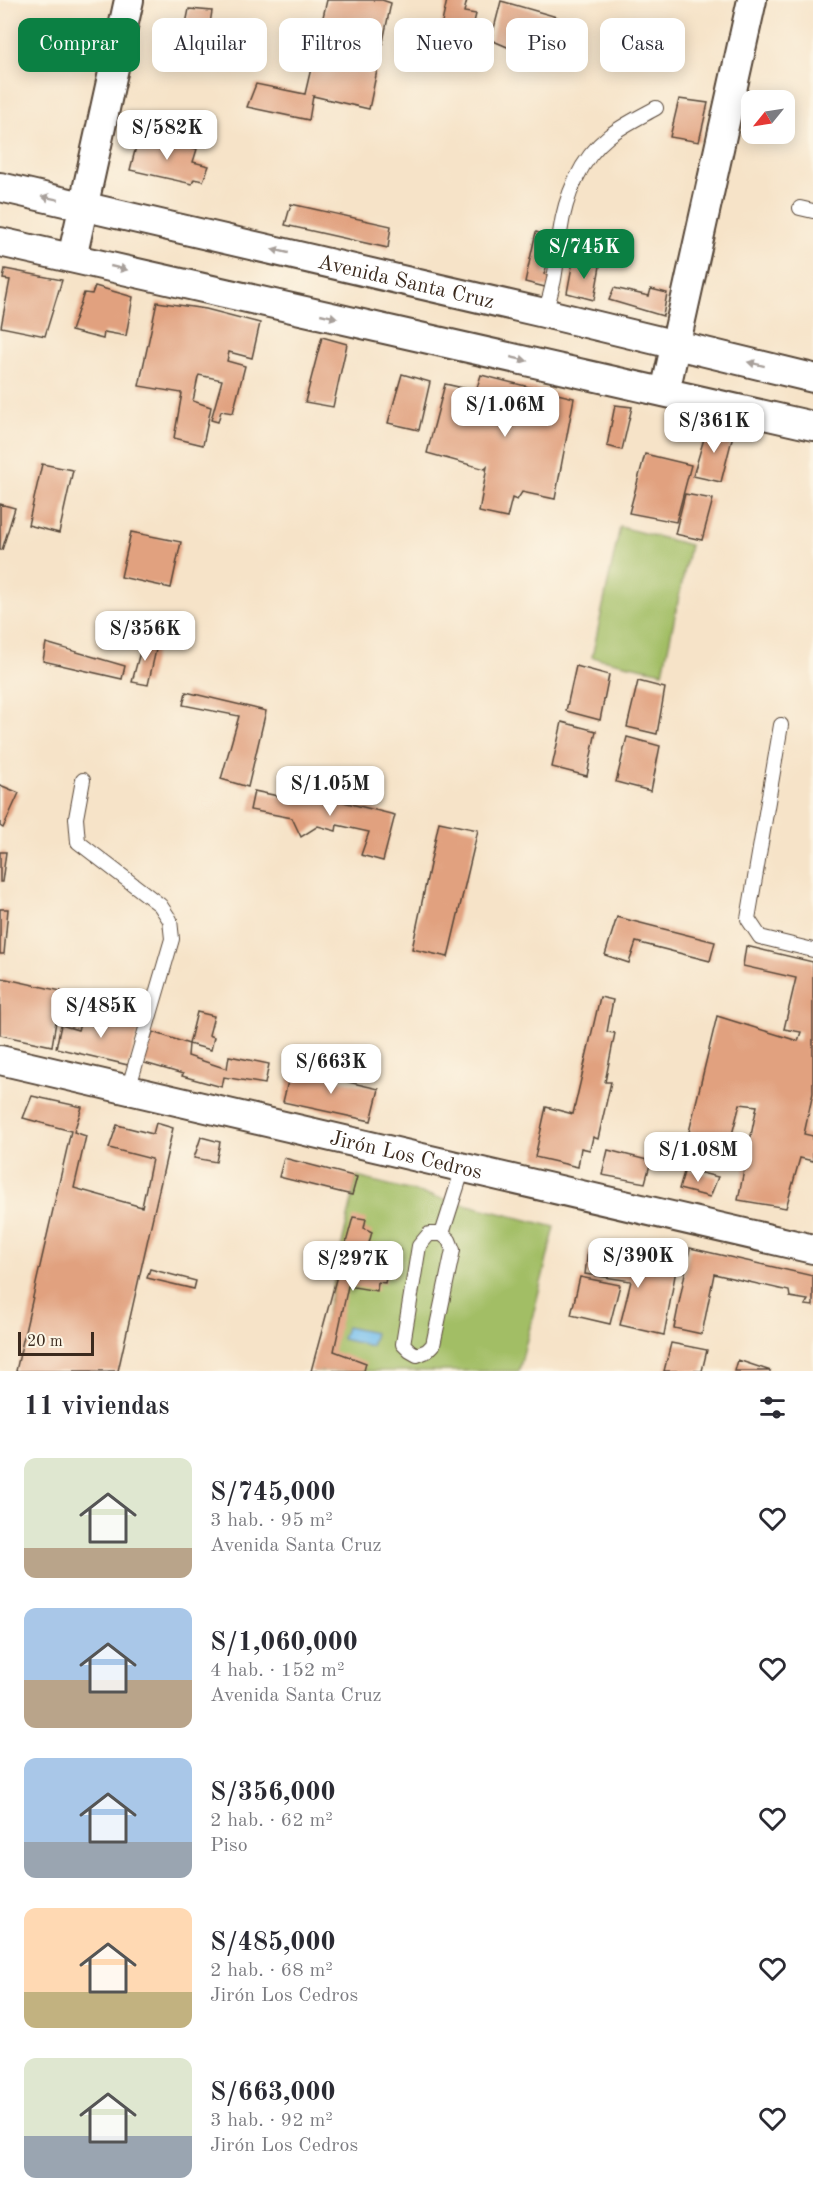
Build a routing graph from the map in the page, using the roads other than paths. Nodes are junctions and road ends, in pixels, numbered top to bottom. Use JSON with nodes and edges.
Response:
{"nodes":[{"id":1,"x":129,"y":0,"type":"edge"},
{"id":2,"x":752,"y":0,"type":"edge"},
{"id":3,"x":656,"y":108,"type":"dead end"},
{"id":4,"x":0,"y":187,"type":"edge"},
{"id":5,"x":83,"y":205,"type":"junction"},
{"id":6,"x":0,"y":242,"type":"edge"},
{"id":7,"x":72,"y":258,"type":"junction"},
{"id":8,"x":544,"y":313,"type":"junction"},
{"id":9,"x":676,"y":344,"type":"junction"},
{"id":10,"x":813,"y":378,"type":"edge"},
{"id":11,"x":665,"y":392,"type":"junction"},
{"id":12,"x":813,"y":426,"type":"edge"},
{"id":13,"x":781,"y":725,"type":"dead end"},
{"id":14,"x":83,"y":780,"type":"dead end"},
{"id":15,"x":813,"y":950,"type":"edge"},
{"id":16,"x":0,"y":1060,"type":"edge"},
{"id":17,"x":128,"y":1090,"type":"junction"},
{"id":18,"x":463,"y":1168,"type":"junction"},
{"id":19,"x":442,"y":1234,"type":"junction"},
{"id":20,"x":813,"y":1249,"type":"edge"}],
"edges":[{"from":1,"to":5,"type":"street"},
{"from":2,"to":9,"type":"street"},
{"from":3,"to":8,"type":"lane"},
{"from":5,"to":4,"type":"street","name":"Avenida Santa Cruz","one_way":true},
{"from":5,"to":7,"type":"street"},
{"from":8,"to":5,"type":"street","name":"Avenida Santa Cruz","one_way":true},
{"from":6,"to":7,"type":"street"},
{"from":7,"to":11,"type":"street","one_way":true},
{"from":8,"to":9,"type":"street","name":"Avenida Santa Cruz"},
{"from":10,"to":9,"type":"street","name":"Avenida Santa Cruz","one_way":true},
{"from":9,"to":11,"type":"street"},
{"from":11,"to":12,"type":"street"},
{"from":13,"to":15,"type":"lane"},
{"from":14,"to":17,"type":"lane"},
{"from":16,"to":17,"type":"street","name":"Jirón Los Cedros"},
{"from":17,"to":18,"type":"street","name":"Jirón Los Cedros"},
{"from":18,"to":19,"type":"lane"},
{"from":18,"to":20,"type":"street","name":"Jirón Los Cedros"},
{"from":19,"to":19,"type":"lane"}]}
